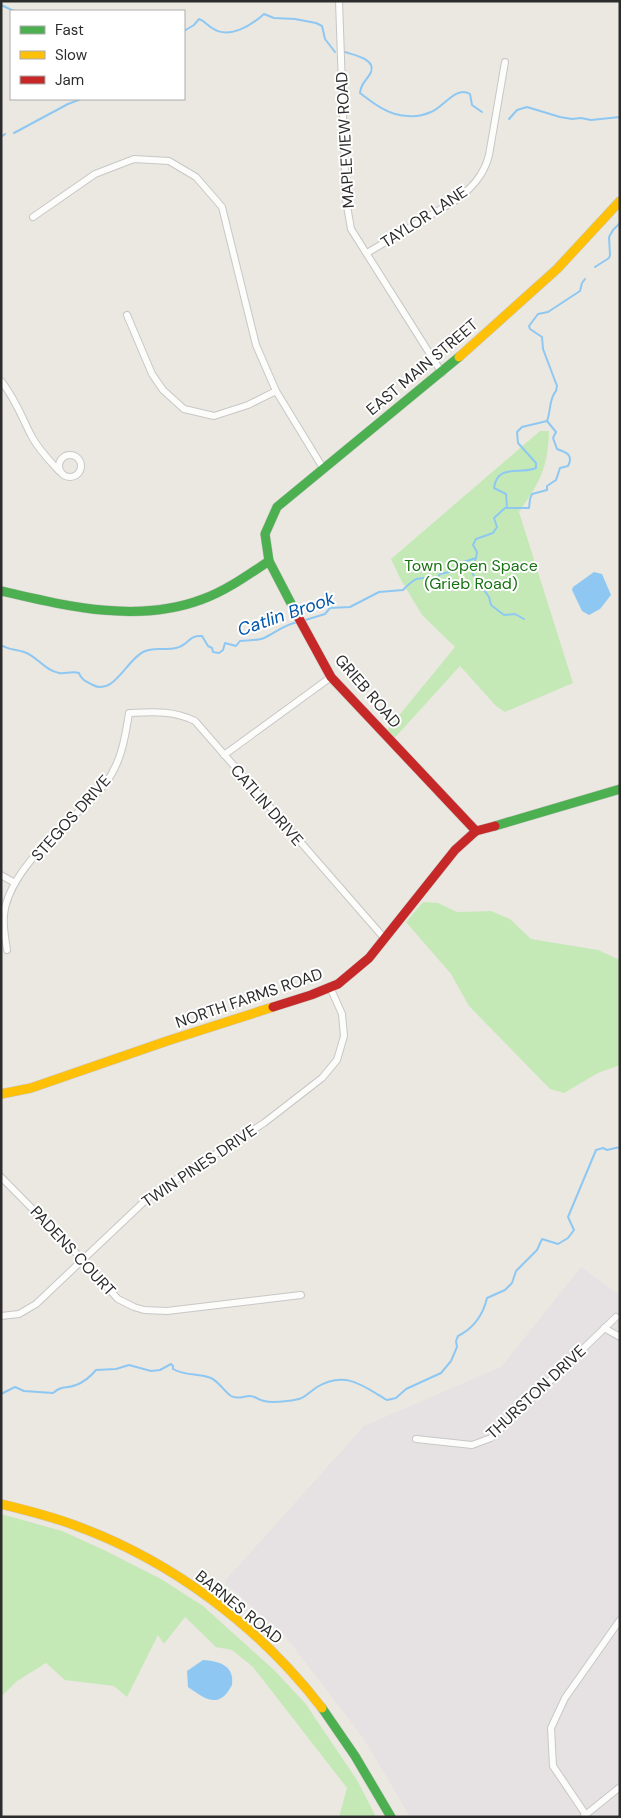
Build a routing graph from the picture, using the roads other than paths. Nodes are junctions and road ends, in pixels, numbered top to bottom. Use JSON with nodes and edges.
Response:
{"nodes":[{"id":1,"x":339,"y":1,"type":"edge"},
{"id":2,"x":504,"y":62,"type":"dead end"},
{"id":3,"x":620,"y":201,"type":"edge"},
{"id":4,"x":33,"y":217,"type":"dead end"},
{"id":5,"x":367,"y":253,"type":"junction"},
{"id":6,"x":127,"y":316,"type":"dead end"},
{"id":7,"x":442,"y":373,"type":"junction"},
{"id":8,"x":1,"y":381,"type":"edge"},
{"id":9,"x":276,"y":391,"type":"junction"},
{"id":10,"x":324,"y":468,"type":"junction"},
{"id":11,"x":59,"y":471,"type":"dead end"},
{"id":12,"x":269,"y":561,"type":"junction"},
{"id":13,"x":1,"y":591,"type":"edge"},
{"id":14,"x":331,"y":677,"type":"junction"},
{"id":15,"x":129,"y":713,"type":"joint"},
{"id":16,"x":224,"y":756,"type":"junction"},
{"id":17,"x":620,"y":789,"type":"edge"},
{"id":18,"x":476,"y":831,"type":"junction"},
{"id":19,"x":1,"y":875,"type":"edge"},
{"id":20,"x":15,"y":882,"type":"junction"},
{"id":21,"x":385,"y":939,"type":"junction"},
{"id":22,"x":7,"y":950,"type":"dead end"},
{"id":23,"x":330,"y":987,"type":"junction"},
{"id":24,"x":1,"y":1094,"type":"edge"},
{"id":25,"x":1,"y":1177,"type":"edge"},
{"id":26,"x":82,"y":1260,"type":"junction"},
{"id":27,"x":301,"y":1295,"type":"dead end"},
{"id":28,"x":1,"y":1316,"type":"edge"},
{"id":29,"x":616,"y":1317,"type":"dead end"},
{"id":30,"x":604,"y":1328,"type":"junction"},
{"id":31,"x":620,"y":1337,"type":"edge"},
{"id":32,"x":416,"y":1439,"type":"dead end"},
{"id":33,"x":1,"y":1504,"type":"edge"},
{"id":34,"x":620,"y":1620,"type":"edge"},
{"id":35,"x":620,"y":1787,"type":"edge"},
{"id":36,"x":585,"y":1816,"type":"edge"},
{"id":37,"x":391,"y":1817,"type":"edge"}],
"edges":[{"from":1,"to":5,"type":"street","name":"MAPLEVIEW ROAD"},
{"from":2,"to":5,"type":"street","name":"TAYLOR LANE"},
{"from":3,"to":7,"type":"main road","name":"EAST MAIN STREET"},
{"from":4,"to":9,"type":"street"},
{"from":5,"to":7,"type":"street","name":"MAPLEVIEW ROAD"},
{"from":6,"to":9,"type":"street"},
{"from":7,"to":10,"type":"main road","name":"EAST MAIN STREET"},
{"from":8,"to":11,"type":"street"},
{"from":9,"to":10,"type":"street"},
{"from":10,"to":12,"type":"main road","name":"EAST MAIN STREET"},
{"from":12,"to":13,"type":"main road"},
{"from":12,"to":14,"type":"main road","name":"GRIEB ROAD"},
{"from":14,"to":16,"type":"street"},
{"from":14,"to":18,"type":"main road","name":"GRIEB ROAD"},
{"from":15,"to":16,"type":"street","name":"CATLIN DRIVE"},
{"from":15,"to":20,"type":"street","name":"STEGOS DRIVE"},
{"from":16,"to":21,"type":"street","name":"CATLIN DRIVE"},
{"from":17,"to":18,"type":"main road"},
{"from":18,"to":21,"type":"main road","name":"NORTH FARMS ROAD"},
{"from":19,"to":20,"type":"street"},
{"from":20,"to":22,"type":"street","name":"STEGOS DRIVE"},
{"from":21,"to":23,"type":"main road","name":"NORTH FARMS ROAD"},
{"from":23,"to":24,"type":"main road","name":"NORTH FARMS ROAD"},
{"from":23,"to":26,"type":"street","name":"TWIN PINES DRIVE"},
{"from":25,"to":26,"type":"street","name":"PADENS COURT"},
{"from":26,"to":27,"type":"street","name":"PADENS COURT"},
{"from":26,"to":28,"type":"street","name":"TWIN PINES DRIVE"},
{"from":29,"to":30,"type":"street","name":"THURSTON DRIVE"},
{"from":30,"to":31,"type":"street"},
{"from":30,"to":32,"type":"street","name":"THURSTON DRIVE"},
{"from":33,"to":37,"type":"main road","name":"BARNES ROAD"},
{"from":34,"to":36,"type":"street"},
{"from":35,"to":36,"type":"street"}]}
